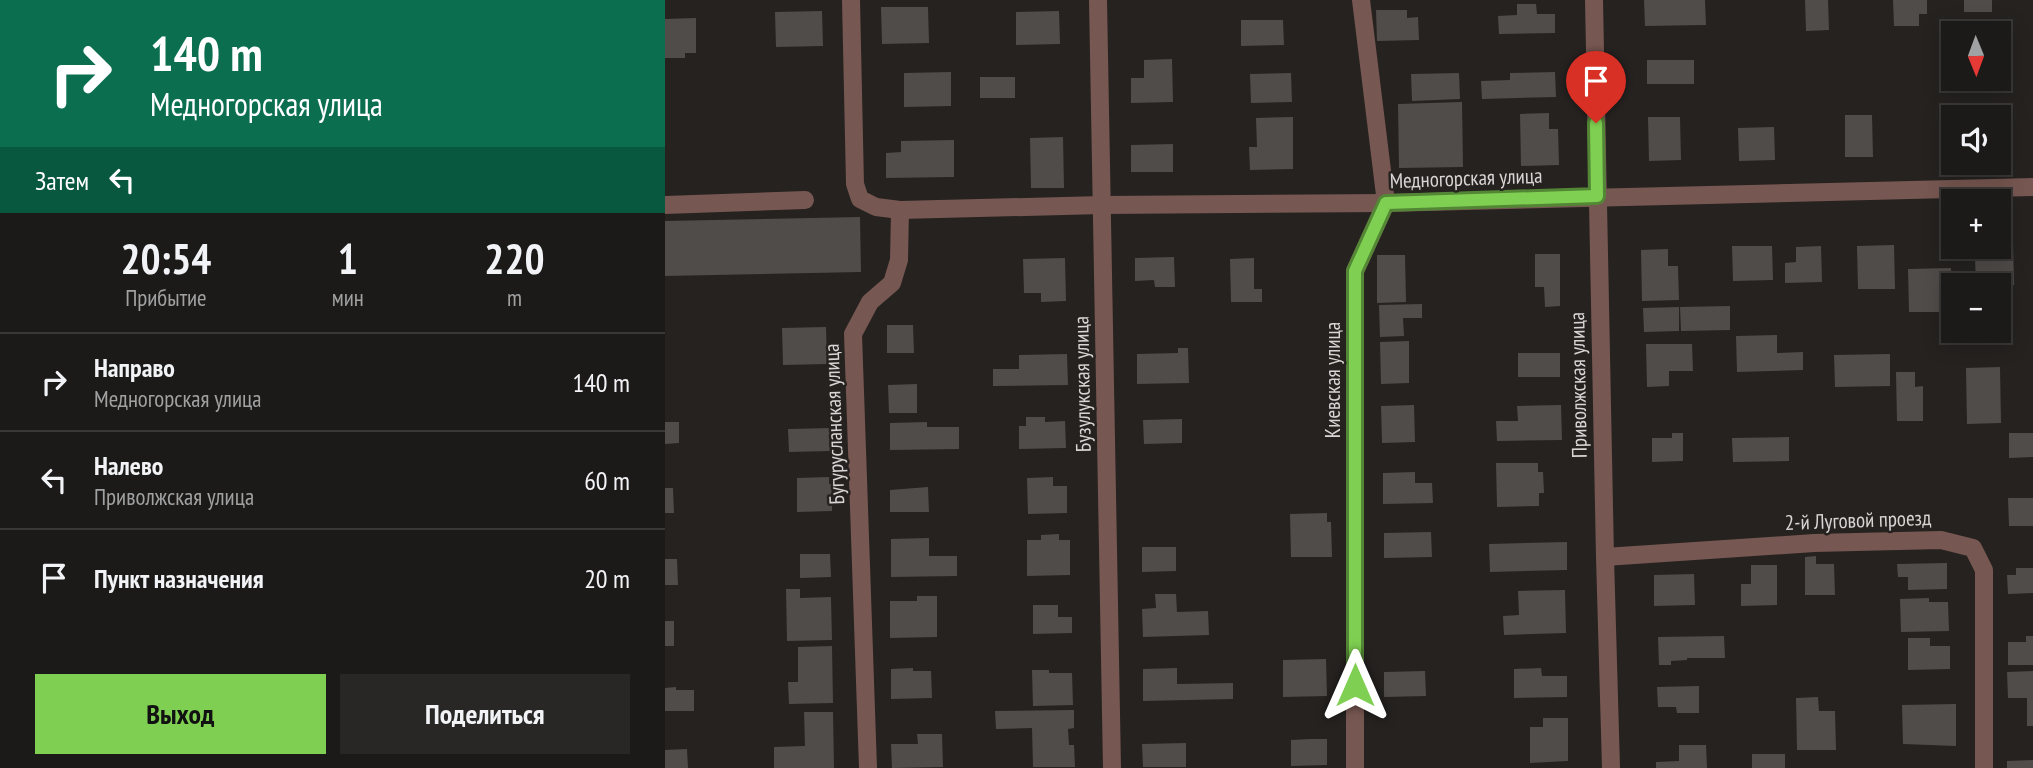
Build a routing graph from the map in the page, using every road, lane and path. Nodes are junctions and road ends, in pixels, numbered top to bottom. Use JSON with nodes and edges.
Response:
{"nodes":[{"id":1,"x":851,"y":0,"type":"edge"},
{"id":2,"x":1098,"y":0,"type":"edge"},
{"id":3,"x":1361,"y":0,"type":"edge"},
{"id":4,"x":1594,"y":0,"type":"edge"},
{"id":5,"x":2033,"y":187,"type":"edge"},
{"id":6,"x":1597,"y":196,"type":"junction"},
{"id":7,"x":805,"y":200,"type":"dead end"},
{"id":8,"x":1386,"y":203,"type":"junction"},
{"id":9,"x":665,"y":205,"type":"edge"},
{"id":10,"x":1102,"y":205,"type":"junction"},
{"id":11,"x":900,"y":210,"type":"junction"},
{"id":12,"x":1605,"y":556,"type":"junction"},
{"id":13,"x":868,"y":768,"type":"edge"},
{"id":14,"x":1112,"y":768,"type":"edge"},
{"id":15,"x":1355,"y":768,"type":"edge"},
{"id":16,"x":1611,"y":768,"type":"edge"},
{"id":17,"x":1983,"y":768,"type":"edge"}],
"edges":[{"from":1,"to":11,"type":"street"},
{"from":2,"to":10,"type":"street","name":"Бузулукская улица"},
{"from":3,"to":8,"type":"street"},
{"from":4,"to":6,"type":"street","name":"Приволжская улица"},
{"from":5,"to":6,"type":"street","name":"Медногорская улица"},
{"from":6,"to":8,"type":"street","name":"Медногорская улица"},
{"from":6,"to":12,"type":"street","name":"Приволжская улица"},
{"from":7,"to":9,"type":"street"},
{"from":8,"to":10,"type":"street","name":"Медногорская улица"},
{"from":8,"to":15,"type":"street","name":"Киевская улица"},
{"from":10,"to":11,"type":"street","name":"Медногорская улица"},
{"from":10,"to":14,"type":"street","name":"Бузулукская улица"},
{"from":11,"to":13,"type":"street","name":"Бугурусланская улица"},
{"from":12,"to":16,"type":"street","name":"Приволжская улица"},
{"from":12,"to":17,"type":"street","name":"2-й Луговой проезд"}]}
